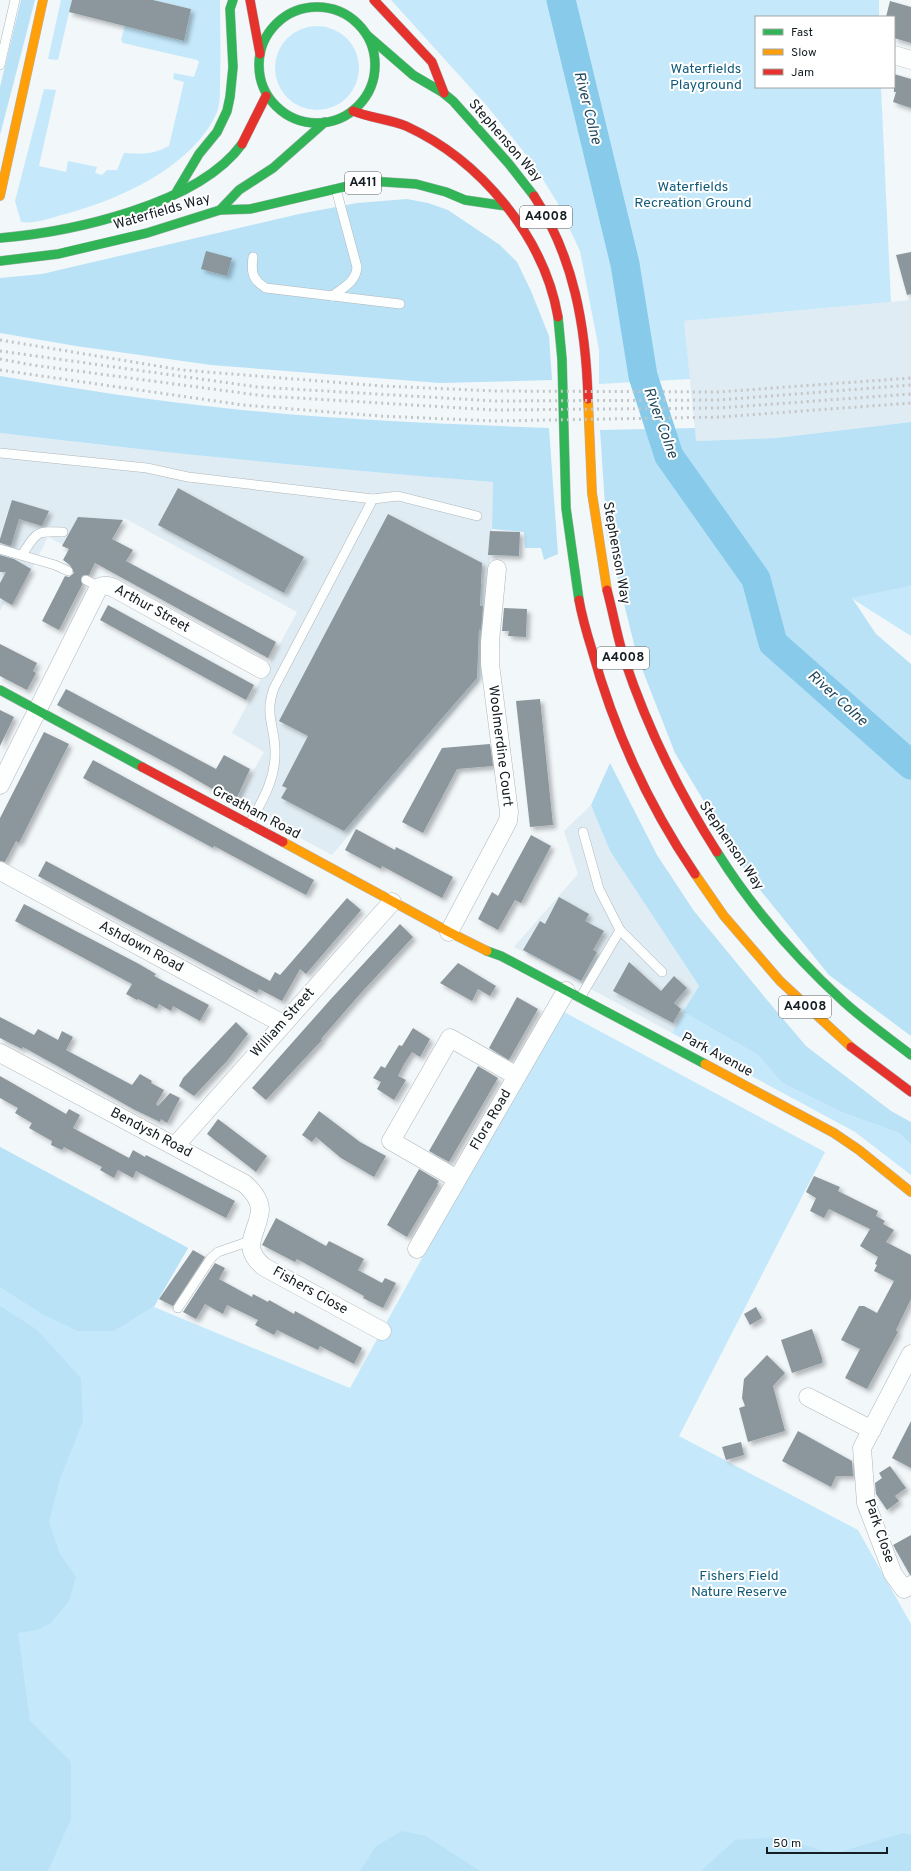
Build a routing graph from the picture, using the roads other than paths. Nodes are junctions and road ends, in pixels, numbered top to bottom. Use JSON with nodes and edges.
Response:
{"nodes":[{"id":1,"x":15,"y":0,"type":"edge"},
{"id":2,"x":43,"y":0,"type":"edge"},
{"id":3,"x":234,"y":0,"type":"edge"},
{"id":4,"x":250,"y":0,"type":"edge"},
{"id":5,"x":374,"y":0,"type":"edge"},
{"id":6,"x":320,"y":3,"type":"edge"},
{"id":7,"x":368,"y":36,"type":"junction"},
{"id":8,"x":260,"y":54,"type":"junction"},
{"id":9,"x":895,"y":55,"type":"edge"},
{"id":10,"x":911,"y":60,"type":"edge"},
{"id":11,"x":0,"y":65,"type":"edge"},
{"id":12,"x":444,"y":93,"type":"junction"},
{"id":13,"x":266,"y":96,"type":"junction"},
{"id":14,"x":353,"y":111,"type":"junction"},
{"id":15,"x":325,"y":122,"type":"junction"},
{"id":16,"x":336,"y":189,"type":"junction"},
{"id":17,"x":177,"y":192,"type":"junction"},
{"id":18,"x":0,"y":196,"type":"edge"},
{"id":19,"x":506,"y":206,"type":"junction"},
{"id":20,"x":220,"y":210,"type":"junction"},
{"id":21,"x":0,"y":238,"type":"edge"},
{"id":22,"x":253,"y":257,"type":"dead end"},
{"id":23,"x":0,"y":261,"type":"edge"},
{"id":24,"x":332,"y":296,"type":"junction"},
{"id":25,"x":400,"y":304,"type":"dead end"},
{"id":26,"x":0,"y":453,"type":"edge"},
{"id":27,"x":373,"y":499,"type":"junction"},
{"id":28,"x":477,"y":516,"type":"dead end"},
{"id":29,"x":63,"y":532,"type":"dead end"},
{"id":30,"x":0,"y":549,"type":"edge"},
{"id":31,"x":22,"y":556,"type":"junction"},
{"id":32,"x":497,"y":569,"type":"dead end"},
{"id":33,"x":68,"y":571,"type":"dead end"},
{"id":34,"x":261,"y":669,"type":"dead end"},
{"id":35,"x":0,"y":690,"type":"edge"},
{"id":36,"x":38,"y":711,"type":"junction"},
{"id":37,"x":0,"y":784,"type":"edge"},
{"id":38,"x":248,"y":825,"type":"junction"},
{"id":39,"x":583,"y":832,"type":"dead end"},
{"id":40,"x":0,"y":871,"type":"edge"},
{"id":41,"x":392,"y":902,"type":"junction"},
{"id":42,"x":620,"y":930,"type":"junction"},
{"id":43,"x":449,"y":932,"type":"junction"},
{"id":44,"x":501,"y":956,"type":"joint"},
{"id":45,"x":662,"y":972,"type":"dead end"},
{"id":46,"x":573,"y":995,"type":"junction"},
{"id":47,"x":283,"y":1024,"type":"junction"},
{"id":48,"x":0,"y":1053,"type":"edge"},
{"id":49,"x":911,"y":1055,"type":"edge"},
{"id":50,"x":517,"y":1076,"type":"junction"},
{"id":51,"x":911,"y":1092,"type":"edge"},
{"id":52,"x":175,"y":1146,"type":"junction"},
{"id":53,"x":457,"y":1179,"type":"junction"},
{"id":54,"x":911,"y":1192,"type":"edge"},
{"id":55,"x":250,"y":1241,"type":"junction"},
{"id":56,"x":417,"y":1249,"type":"dead end"},
{"id":57,"x":178,"y":1308,"type":"dead end"},
{"id":58,"x":382,"y":1331,"type":"dead end"},
{"id":59,"x":911,"y":1354,"type":"edge"},
{"id":60,"x":808,"y":1397,"type":"dead end"},
{"id":61,"x":872,"y":1430,"type":"junction"},
{"id":62,"x":911,"y":1585,"type":"edge"}],
"edges":[{"from":1,"to":11,"type":"lane"},
{"from":2,"to":18,"type":"main road"},
{"from":3,"to":17,"type":"main road"},
{"from":4,"to":8,"type":"main road"},
{"from":5,"to":12,"type":"main road","number":"A4008"},
{"from":6,"to":7,"type":"main road"},
{"from":6,"to":8,"type":"main road"},
{"from":7,"to":12,"type":"main road","name":"Stephenson Way","number":"A4008"},
{"from":7,"to":14,"type":"main road"},
{"from":8,"to":13,"type":"main road"},
{"from":9,"to":10,"type":"street"},
{"from":12,"to":49,"type":"main road","name":"Stephenson Way","number":"A4008"},
{"from":13,"to":15,"type":"main road"},
{"from":13,"to":17,"type":"main road","name":"Waterfields Way"},
{"from":14,"to":15,"type":"main road"},
{"from":14,"to":19,"type":"main road","number":"A4008"},
{"from":15,"to":20,"type":"main road","name":"Waterfields Way","number":"A411"},
{"from":16,"to":19,"type":"main road","number":"A411"},
{"from":16,"to":20,"type":"main road","number":"A411"},
{"from":16,"to":24,"type":"lane"},
{"from":17,"to":21,"type":"main road","name":"Waterfields Way"},
{"from":19,"to":51,"type":"main road","number":"A4008"},
{"from":20,"to":23,"type":"main road","name":"Waterfields Way","number":"A411"},
{"from":22,"to":24,"type":"lane"},
{"from":24,"to":25,"type":"lane"},
{"from":26,"to":27,"type":"lane"},
{"from":27,"to":28,"type":"lane"},
{"from":27,"to":38,"type":"lane"},
{"from":29,"to":31,"type":"lane"},
{"from":30,"to":31,"type":"lane"},
{"from":31,"to":33,"type":"lane"},
{"from":32,"to":43,"type":"street","name":"Woolmerdine Court"},
{"from":34,"to":36,"type":"street","name":"Arthur Street"},
{"from":35,"to":36,"type":"main road","name":"Greatham Road"},
{"from":36,"to":37,"type":"street","name":"Arthur Street"},
{"from":36,"to":38,"type":"main road","name":"Greatham Road"},
{"from":38,"to":41,"type":"main road","name":"Greatham Road"},
{"from":39,"to":42,"type":"lane"},
{"from":40,"to":47,"type":"street","name":"Ashdown Road"},
{"from":41,"to":43,"type":"main road","name":"Greatham Road"},
{"from":41,"to":47,"type":"street","name":"William Street"},
{"from":42,"to":45,"type":"lane"},
{"from":42,"to":46,"type":"lane"},
{"from":43,"to":44,"type":"main road","name":"Greatham Road"},
{"from":44,"to":46,"type":"main road","name":"Park Avenue"},
{"from":46,"to":50,"type":"street","name":"Flora Road"},
{"from":46,"to":54,"type":"main road","name":"Park Avenue"},
{"from":47,"to":52,"type":"street","name":"William Street"},
{"from":48,"to":52,"type":"street","name":"Bendysh Road"},
{"from":50,"to":53,"type":"street","name":"Flora Road"},
{"from":50,"to":53,"type":"street"},
{"from":52,"to":55,"type":"street","name":"Bendysh Road"},
{"from":53,"to":56,"type":"street","name":"Flora Road"},
{"from":55,"to":57,"type":"lane"},
{"from":55,"to":58,"type":"street","name":"Fishers Close"},
{"from":59,"to":61,"type":"street","name":"Park Close"},
{"from":60,"to":61,"type":"street"},
{"from":61,"to":62,"type":"street","name":"Park Close"}]}
